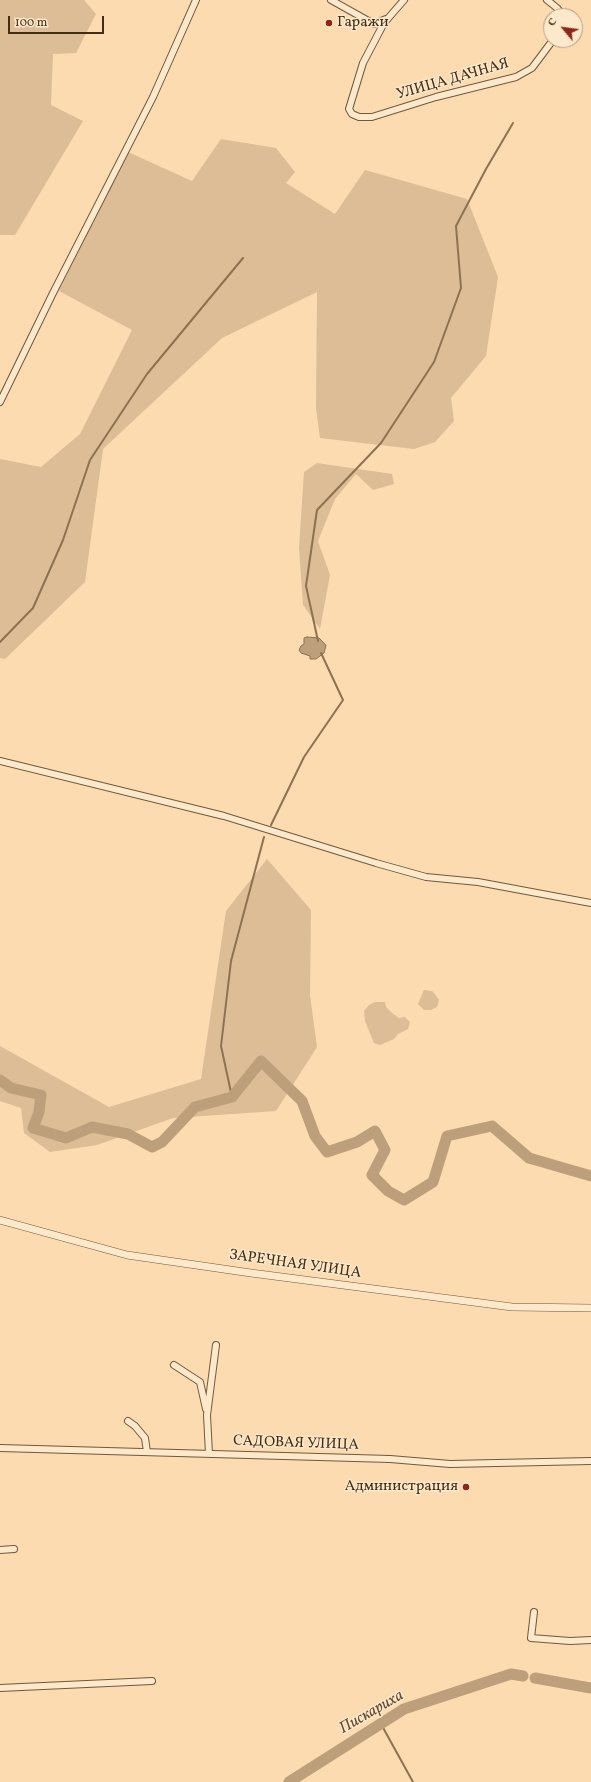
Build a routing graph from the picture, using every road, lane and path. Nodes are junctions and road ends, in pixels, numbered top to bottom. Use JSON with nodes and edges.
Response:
{"nodes":[{"id":1,"x":196,"y":0,"type":"edge"},
{"id":2,"x":331,"y":0,"type":"edge"},
{"id":3,"x":404,"y":0,"type":"edge"},
{"id":4,"x":547,"y":0,"type":"edge"},
{"id":5,"x":557,"y":8,"type":"edge"},
{"id":6,"x":392,"y":12,"type":"junction"},
{"id":7,"x":547,"y":48,"type":"edge"},
{"id":8,"x":0,"y":402,"type":"edge"},
{"id":9,"x":0,"y":760,"type":"edge"},
{"id":10,"x":591,"y":903,"type":"edge"},
{"id":11,"x":0,"y":1220,"type":"edge"},
{"id":12,"x":591,"y":1308,"type":"edge"},
{"id":13,"x":216,"y":1345,"type":"dead end"},
{"id":14,"x":174,"y":1365,"type":"dead end"},
{"id":15,"x":207,"y":1415,"type":"junction"},
{"id":16,"x":128,"y":1421,"type":"dead end"},
{"id":17,"x":0,"y":1448,"type":"edge"},
{"id":18,"x":147,"y":1452,"type":"junction"},
{"id":19,"x":209,"y":1454,"type":"junction"},
{"id":20,"x":591,"y":1461,"type":"edge"},
{"id":21,"x":14,"y":1549,"type":"dead end"},
{"id":22,"x":0,"y":1550,"type":"edge"},
{"id":23,"x":534,"y":1612,"type":"dead end"},
{"id":24,"x":591,"y":1640,"type":"edge"},
{"id":25,"x":152,"y":1680,"type":"dead end"},
{"id":26,"x":0,"y":1688,"type":"edge"}],
"edges":[{"from":1,"to":8,"type":"street"},
{"from":2,"to":6,"type":"street"},
{"from":3,"to":6,"type":"street"},
{"from":4,"to":5,"type":"street"},
{"from":6,"to":7,"type":"street","name":"УЛИЦА ДАЧНАЯ"},
{"from":9,"to":10,"type":"street"},
{"from":11,"to":12,"type":"street","name":"ЗАРЕЧНАЯ УЛИЦА"},
{"from":13,"to":15,"type":"street"},
{"from":14,"to":15,"type":"street"},
{"from":15,"to":19,"type":"street"},
{"from":16,"to":18,"type":"street"},
{"from":17,"to":18,"type":"street","name":"САДОВАЯ УЛИЦА"},
{"from":18,"to":19,"type":"street","name":"САДОВАЯ УЛИЦА"},
{"from":19,"to":20,"type":"street","name":"САДОВАЯ УЛИЦА"},
{"from":21,"to":22,"type":"street"},
{"from":23,"to":24,"type":"street"},
{"from":25,"to":26,"type":"street"}]}
